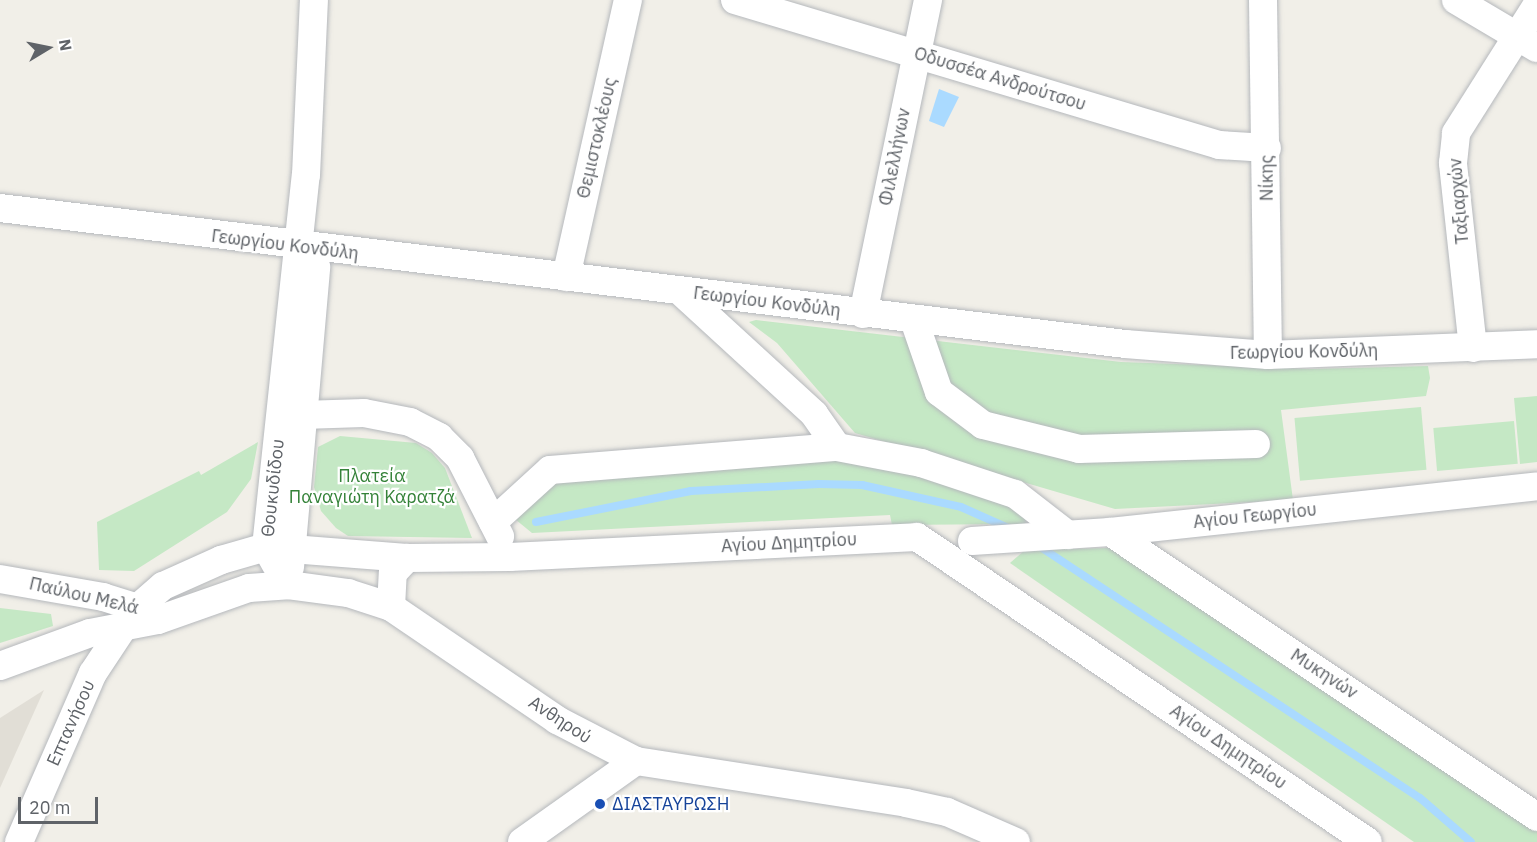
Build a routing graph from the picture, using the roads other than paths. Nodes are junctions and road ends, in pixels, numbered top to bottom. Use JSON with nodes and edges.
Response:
{"nodes":[{"id":1,"x":314,"y":0,"type":"edge"},
{"id":2,"x":628,"y":0,"type":"edge"},
{"id":3,"x":735,"y":0,"type":"edge"},
{"id":4,"x":928,"y":0,"type":"edge"},
{"id":5,"x":1263,"y":0,"type":"edge"},
{"id":6,"x":1456,"y":0,"type":"edge"},
{"id":7,"x":1537,"y":5,"type":"edge"},
{"id":8,"x":1527,"y":42,"type":"edge"},
{"id":9,"x":916,"y":54,"type":"junction"},
{"id":10,"x":1267,"y":148,"type":"junction"},
{"id":11,"x":0,"y":208,"type":"edge"},
{"id":12,"x":315,"y":255,"type":"junction"},
{"id":13,"x":566,"y":277,"type":"junction"},
{"id":14,"x":680,"y":291,"type":"junction"},
{"id":15,"x":863,"y":314,"type":"junction"},
{"id":16,"x":914,"y":320,"type":"junction"},
{"id":17,"x":1537,"y":344,"type":"edge"},
{"id":18,"x":1473,"y":348,"type":"junction"},
{"id":19,"x":1268,"y":355,"type":"junction"},
{"id":20,"x":302,"y":415,"type":"junction"},
{"id":21,"x":1256,"y":444,"type":"dead end"},
{"id":22,"x":837,"y":447,"type":"junction"},
{"id":23,"x":1537,"y":486,"type":"edge"},
{"id":24,"x":492,"y":522,"type":"junction"},
{"id":25,"x":1110,"y":532,"type":"junction"},
{"id":26,"x":1058,"y":536,"type":"junction"},
{"id":27,"x":980,"y":540,"type":"dead end"},
{"id":28,"x":279,"y":548,"type":"junction"},
{"id":29,"x":510,"y":557,"type":"junction"},
{"id":30,"x":407,"y":558,"type":"junction"},
{"id":31,"x":0,"y":579,"type":"edge"},
{"id":32,"x":288,"y":585,"type":"junction"},
{"id":33,"x":391,"y":607,"type":"junction"},
{"id":34,"x":132,"y":614,"type":"junction"},
{"id":35,"x":0,"y":666,"type":"edge"},
{"id":36,"x":636,"y":761,"type":"junction"},
{"id":37,"x":1537,"y":816,"type":"edge"},
{"id":38,"x":19,"y":842,"type":"edge"},
{"id":39,"x":522,"y":842,"type":"edge"},
{"id":40,"x":1016,"y":842,"type":"edge"},
{"id":41,"x":1368,"y":842,"type":"edge"}],
"edges":[{"from":1,"to":12,"type":"street","name":"Θουκυδίδου"},
{"from":2,"to":13,"type":"street","name":"Θεμιστοκλέους"},
{"from":3,"to":9,"type":"street","name":"Οδυσσέα Ανδρούτσου"},
{"from":4,"to":9,"type":"street","name":"Φιλελλήνων"},
{"from":5,"to":10,"type":"street","name":"Νίκης"},
{"from":6,"to":8,"type":"street"},
{"from":7,"to":8,"type":"street","name":"Ταξιαρχών"},
{"from":8,"to":18,"type":"street","name":"Ταξιαρχών"},
{"from":9,"to":10,"type":"street","name":"Οδυσσέα Ανδρούτσου"},
{"from":9,"to":15,"type":"street","name":"Φιλελλήνων"},
{"from":10,"to":19,"type":"street","name":"Νίκης"},
{"from":11,"to":12,"type":"street","name":"Γεωργίου Κονδύλη"},
{"from":12,"to":13,"type":"street","name":"Γεωργίου Κονδύλη"},
{"from":12,"to":20,"type":"street","name":"Θουκυδίδου"},
{"from":12,"to":28,"type":"street","name":"Θουκυδίδου"},
{"from":13,"to":14,"type":"street","name":"Γεωργίου Κονδύλη"},
{"from":14,"to":15,"type":"street","name":"Γεωργίου Κονδύλη"},
{"from":14,"to":22,"type":"street"},
{"from":15,"to":16,"type":"street","name":"Γεωργίου Κονδύλη"},
{"from":16,"to":19,"type":"street","name":"Γεωργίου Κονδύλη"},
{"from":16,"to":21,"type":"street"},
{"from":17,"to":18,"type":"street","name":"Γεωργίου Κονδύλη"},
{"from":18,"to":19,"type":"street","name":"Γεωργίου Κονδύλη"},
{"from":20,"to":24,"type":"street"},
{"from":20,"to":28,"type":"street","name":"Θουκυδίδου"},
{"from":22,"to":24,"type":"street"},
{"from":22,"to":26,"type":"street"},
{"from":23,"to":25,"type":"street","name":"Αγίου Γεωργίου"},
{"from":24,"to":29,"type":"street"},
{"from":25,"to":26,"type":"street","name":"Αγίου Γεωργίου"},
{"from":25,"to":37,"type":"street","name":"Μυκηνών"},
{"from":26,"to":27,"type":"street","name":"Αγίου Γεωργίου"},
{"from":28,"to":30,"type":"street","name":"Αγίου Δημητρίου"},
{"from":28,"to":32,"type":"street","name":"Θουκυδίδου"},
{"from":28,"to":34,"type":"street","name":"Αγίου Δημητρίου"},
{"from":29,"to":30,"type":"street","name":"Αγίου Δημητρίου"},
{"from":29,"to":41,"type":"street","name":"Αγίου Δημητρίου"},
{"from":30,"to":33,"type":"street"},
{"from":31,"to":34,"type":"street","name":"Παύλου Μελά"},
{"from":32,"to":33,"type":"street","name":"Ανθηρού"},
{"from":32,"to":34,"type":"street","name":"Ανθηρού"},
{"from":33,"to":36,"type":"street","name":"Ανθηρού"},
{"from":34,"to":35,"type":"street"},
{"from":34,"to":38,"type":"street","name":"Επτανήσου"},
{"from":36,"to":39,"type":"street"},
{"from":36,"to":40,"type":"street","name":"Ανθηρού"}]}
